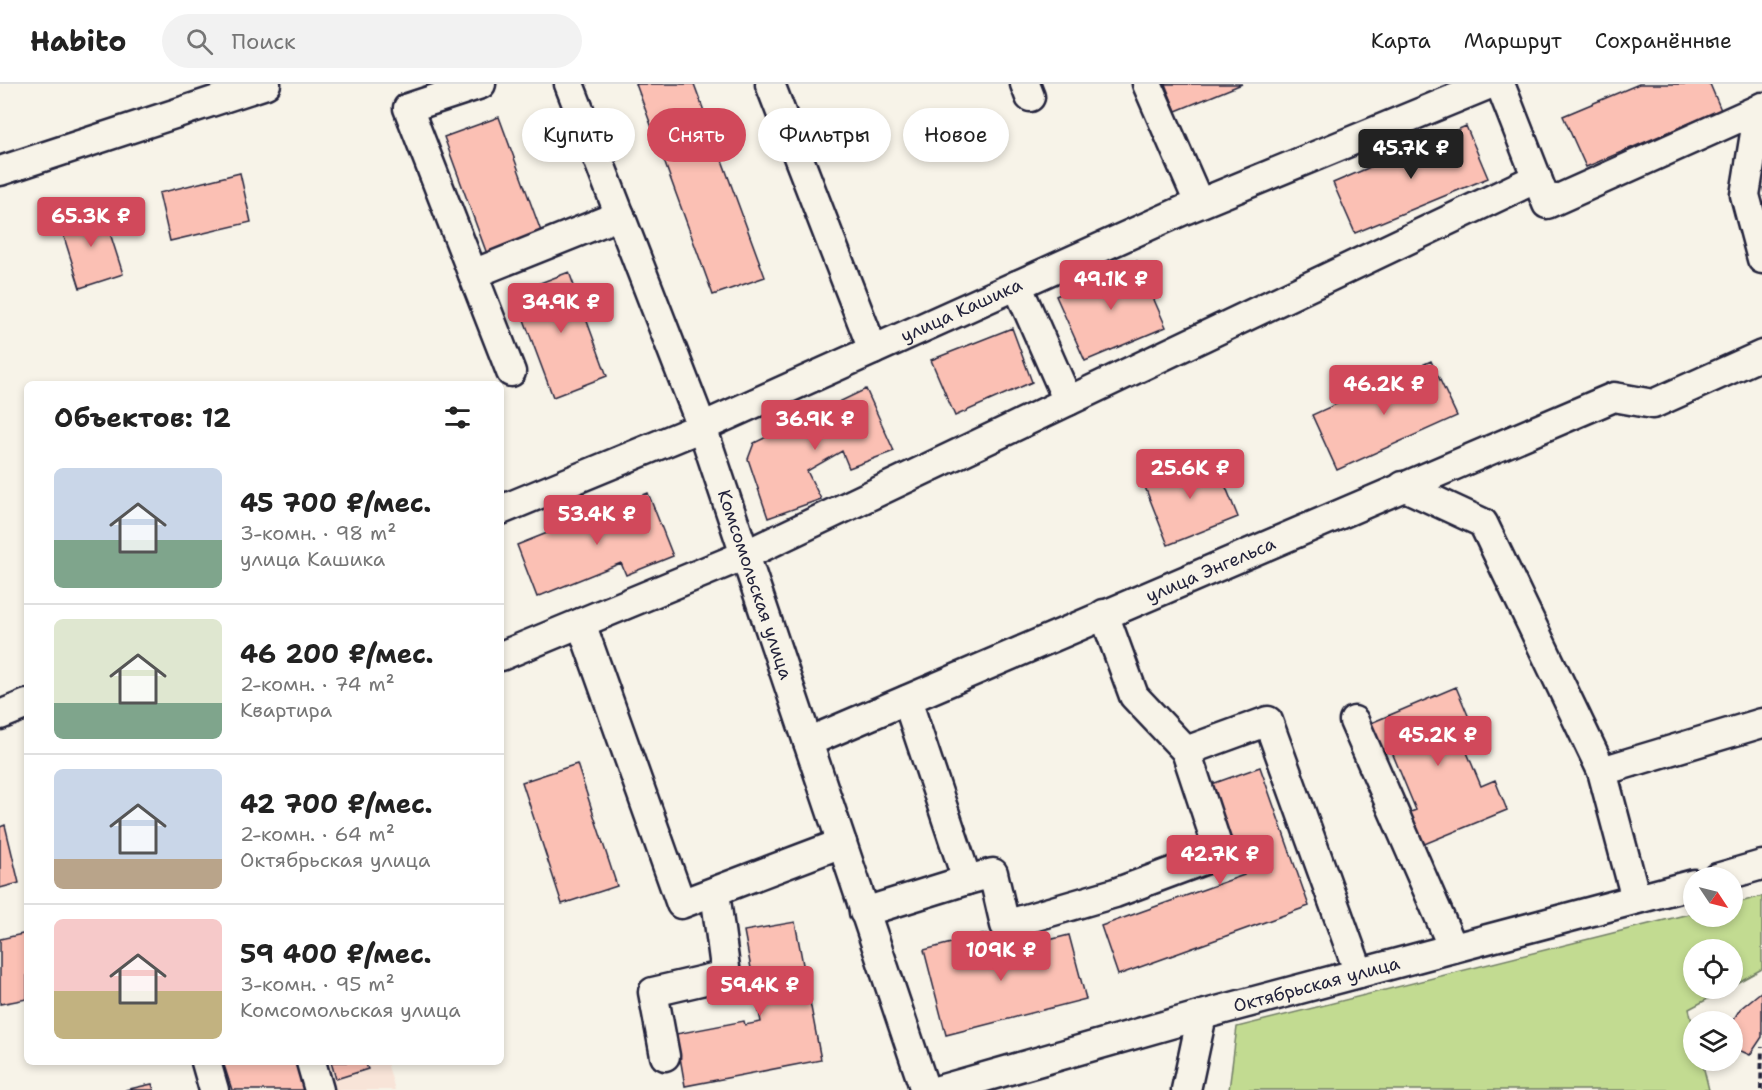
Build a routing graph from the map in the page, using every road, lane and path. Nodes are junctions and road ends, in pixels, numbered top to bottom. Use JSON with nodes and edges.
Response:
{"nodes":[{"id":1,"x":266,"y":84,"type":"edge"},
{"id":2,"x":481,"y":84,"type":"edge"},
{"id":3,"x":569,"y":84,"type":"edge"},
{"id":4,"x":770,"y":84,"type":"edge"},
{"id":5,"x":1148,"y":84,"type":"edge"},
{"id":6,"x":1490,"y":84,"type":"edge"},
{"id":7,"x":1500,"y":84,"type":"edge"},
{"id":8,"x":1761,"y":108,"type":"edge"},
{"id":9,"x":0,"y":171,"type":"edge"},
{"id":10,"x":1537,"y":178,"type":"junction"},
{"id":11,"x":1199,"y":203,"type":"junction"},
{"id":12,"x":620,"y":215,"type":"junction"},
{"id":13,"x":1762,"y":259,"type":"edge"},
{"id":14,"x":473,"y":274,"type":"junction"},
{"id":15,"x":1017,"y":285,"type":"junction"},
{"id":16,"x":873,"y":350,"type":"junction"},
{"id":17,"x":1762,"y":354,"type":"edge"},
{"id":18,"x":511,"y":372,"type":"dead end"},
{"id":19,"x":1068,"y":401,"type":"junction"},
{"id":20,"x":702,"y":427,"type":"junction"},
{"id":21,"x":1403,"y":486,"type":"junction"},
{"id":22,"x":504,"y":509,"type":"edge"},
{"id":23,"x":745,"y":555,"type":"junction"},
{"id":24,"x":1104,"y":614,"type":"junction"},
{"id":25,"x":581,"y":623,"type":"junction"},
{"id":26,"x":504,"y":655,"type":"edge"},
{"id":27,"x":907,"y":700,"type":"junction"},
{"id":28,"x":24,"y":705,"type":"edge"},
{"id":29,"x":0,"y":716,"type":"edge"},
{"id":30,"x":1354,"y":721,"type":"dead end"},
{"id":31,"x":1762,"y":723,"type":"edge"},
{"id":32,"x":808,"y":742,"type":"junction"},
{"id":33,"x":1186,"y":751,"type":"junction"},
{"id":34,"x":1602,"y":771,"type":"junction"},
{"id":35,"x":842,"y":843,"type":"junction"},
{"id":36,"x":1762,"y":865,"type":"edge"},
{"id":37,"x":1743,"y":870,"type":"edge"},
{"id":38,"x":967,"y":880,"type":"junction"},
{"id":39,"x":1683,"y":887,"type":"edge"},
{"id":40,"x":715,"y":892,"type":"junction"},
{"id":41,"x":1636,"y":900,"type":"junction"},
{"id":42,"x":864,"y":912,"type":"junction"},
{"id":43,"x":1453,"y":948,"type":"junction"},
{"id":44,"x":1359,"y":973,"type":"junction"},
{"id":45,"x":1202,"y":1015,"type":"junction"},
{"id":46,"x":1762,"y":1047,"type":"edge"},
{"id":47,"x":665,"y":1056,"type":"dead end"},
{"id":48,"x":207,"y":1065,"type":"edge"},
{"id":49,"x":312,"y":1065,"type":"edge"},
{"id":50,"x":214,"y":1090,"type":"edge"},
{"id":51,"x":320,"y":1090,"type":"edge"},
{"id":52,"x":925,"y":1090,"type":"edge"},
{"id":53,"x":939,"y":1090,"type":"edge"},
{"id":54,"x":1186,"y":1090,"type":"edge"},
{"id":55,"x":1761,"y":1090,"type":"edge"}],
"edges":[{"from":1,"to":9,"type":"street"},
{"from":2,"to":14,"type":"street"},
{"from":3,"to":12,"type":"street","name":"Комсомольская улица"},
{"from":4,"to":16,"type":"street"},
{"from":5,"to":11,"type":"street"},
{"from":6,"to":11,"type":"street","name":"улица Кашика"},
{"from":7,"to":10,"type":"street"},
{"from":8,"to":10,"type":"street"},
{"from":8,"to":13,"type":"street"},
{"from":10,"to":19,"type":"street"},
{"from":11,"to":15,"type":"street","name":"улица Кашика"},
{"from":12,"to":14,"type":"street"},
{"from":12,"to":20,"type":"street","name":"Комсомольская улица"},
{"from":14,"to":18,"type":"street"},
{"from":15,"to":16,"type":"street","name":"улица Кашика"},
{"from":15,"to":19,"type":"street"},
{"from":16,"to":20,"type":"street","name":"улица Кашика"},
{"from":17,"to":21,"type":"street","name":"улица Энгельса"},
{"from":19,"to":23,"type":"street"},
{"from":20,"to":22,"type":"street","name":"улица Кашика"},
{"from":20,"to":23,"type":"street","name":"Комсомольская улица"},
{"from":21,"to":24,"type":"street","name":"улица Энгельса"},
{"from":21,"to":34,"type":"street"},
{"from":23,"to":25,"type":"street"},
{"from":23,"to":32,"type":"street","name":"Комсомольская улица"},
{"from":24,"to":27,"type":"street","name":"улица Энгельса"},
{"from":24,"to":33,"type":"street"},
{"from":25,"to":26,"type":"street"},
{"from":25,"to":40,"type":"street"},
{"from":27,"to":32,"type":"street","name":"улица Энгельса"},
{"from":27,"to":38,"type":"street"},
{"from":28,"to":29,"type":"street"},
{"from":30,"to":43,"type":"street"},
{"from":31,"to":34,"type":"street"},
{"from":32,"to":35,"type":"street","name":"Комсомольская улица"},
{"from":33,"to":38,"type":"street"},
{"from":33,"to":44,"type":"street"},
{"from":34,"to":41,"type":"street"},
{"from":35,"to":40,"type":"street"},
{"from":35,"to":42,"type":"street","name":"Комсомольская улица"},
{"from":36,"to":37,"type":"street"},
{"from":38,"to":42,"type":"street"},
{"from":39,"to":41,"type":"street","name":"Октябрьская улица"},
{"from":40,"to":47,"type":"street"},
{"from":41,"to":43,"type":"street","name":"Октябрьская улица"},
{"from":42,"to":52,"type":"street","name":"Комсомольская улица"},
{"from":43,"to":44,"type":"street","name":"Октябрьская улица"},
{"from":44,"to":45,"type":"street","name":"Октябрьская улица"},
{"from":45,"to":53,"type":"street","name":"Октябрьская улица"},
{"from":45,"to":54,"type":"street"},
{"from":46,"to":55,"type":"path"},
{"from":48,"to":50,"type":"street"},
{"from":49,"to":51,"type":"street"}]}
